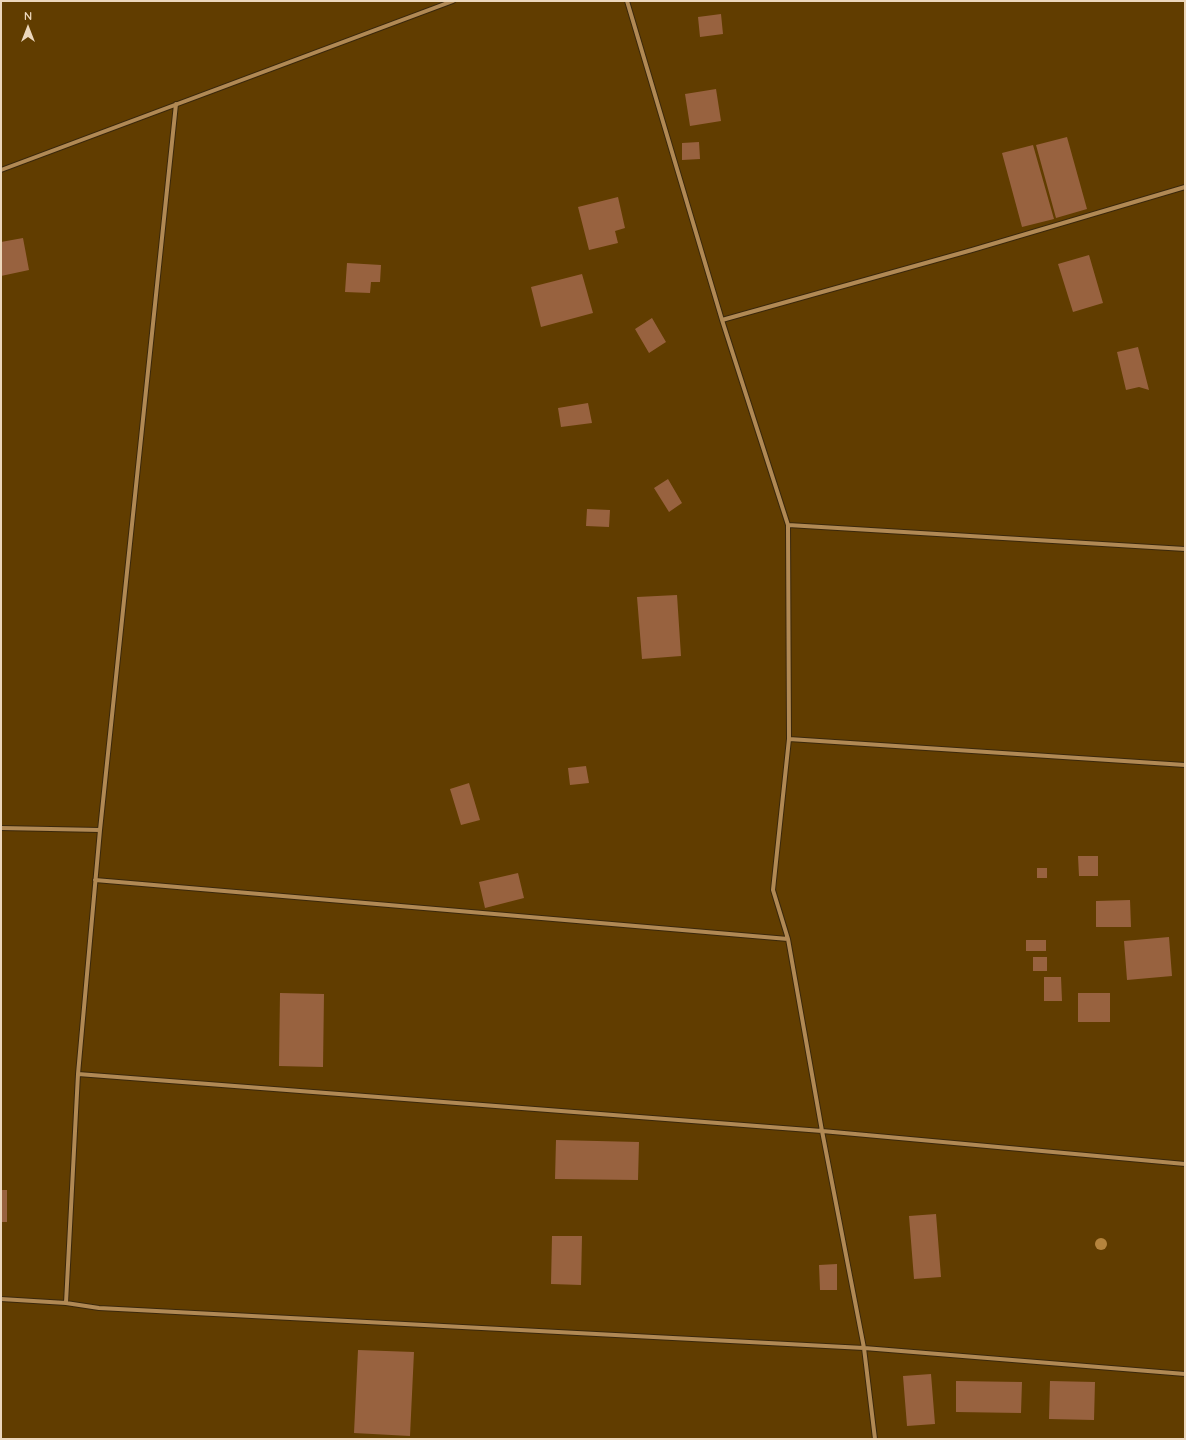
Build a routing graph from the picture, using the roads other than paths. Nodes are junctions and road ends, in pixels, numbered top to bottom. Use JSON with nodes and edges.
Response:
{"nodes":[{"id":1,"x":453,"y":1,"type":"edge"},
{"id":2,"x":626,"y":1,"type":"edge"},
{"id":3,"x":176,"y":104,"type":"junction"},
{"id":4,"x":1,"y":170,"type":"edge"},
{"id":5,"x":1185,"y":187,"type":"edge"},
{"id":6,"x":722,"y":320,"type":"junction"},
{"id":7,"x":788,"y":525,"type":"junction"},
{"id":8,"x":1185,"y":549,"type":"edge"},
{"id":9,"x":789,"y":739,"type":"junction"},
{"id":10,"x":1185,"y":765,"type":"edge"},
{"id":11,"x":1,"y":828,"type":"edge"},
{"id":12,"x":100,"y":830,"type":"junction"},
{"id":13,"x":95,"y":880,"type":"junction"},
{"id":14,"x":788,"y":939,"type":"junction"},
{"id":15,"x":78,"y":1074,"type":"junction"},
{"id":16,"x":822,"y":1131,"type":"junction"},
{"id":17,"x":1185,"y":1164,"type":"edge"},
{"id":18,"x":1,"y":1298,"type":"edge"},
{"id":19,"x":66,"y":1303,"type":"junction"},
{"id":20,"x":864,"y":1348,"type":"junction"},
{"id":21,"x":1185,"y":1374,"type":"edge"},
{"id":22,"x":875,"y":1439,"type":"edge"}],
"edges":[{"from":1,"to":3,"type":"street"},
{"from":2,"to":6,"type":"street"},
{"from":3,"to":4,"type":"street"},
{"from":3,"to":12,"type":"street"},
{"from":5,"to":6,"type":"street"},
{"from":6,"to":7,"type":"street"},
{"from":7,"to":8,"type":"street"},
{"from":7,"to":9,"type":"street"},
{"from":9,"to":10,"type":"street"},
{"from":9,"to":14,"type":"street"},
{"from":11,"to":12,"type":"street"},
{"from":12,"to":13,"type":"street"},
{"from":13,"to":14,"type":"street"},
{"from":13,"to":15,"type":"street"},
{"from":14,"to":16,"type":"street"},
{"from":15,"to":16,"type":"street"},
{"from":15,"to":19,"type":"street"},
{"from":16,"to":17,"type":"street"},
{"from":16,"to":20,"type":"street"},
{"from":18,"to":19,"type":"street"},
{"from":19,"to":20,"type":"street"},
{"from":20,"to":21,"type":"street"},
{"from":20,"to":22,"type":"street"}]}
